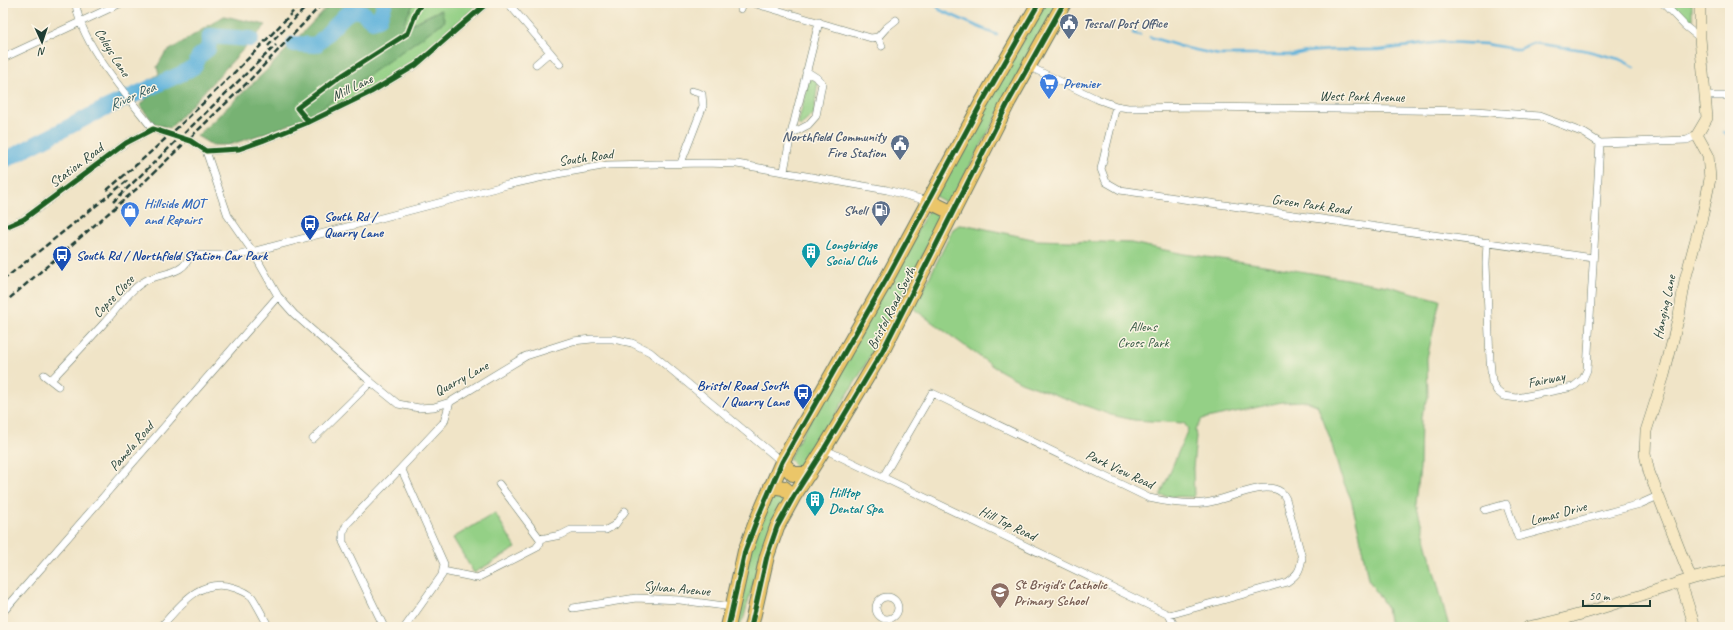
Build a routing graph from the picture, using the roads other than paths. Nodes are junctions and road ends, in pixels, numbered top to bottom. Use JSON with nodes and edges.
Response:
{"nodes":[{"id":1,"x":76,"y":3,"type":"edge"},
{"id":2,"x":121,"y":3,"type":"edge"},
{"id":3,"x":487,"y":3,"type":"edge"},
{"id":4,"x":508,"y":3,"type":"edge"},
{"id":5,"x":753,"y":3,"type":"edge"},
{"id":6,"x":1039,"y":3,"type":"edge"},
{"id":7,"x":1064,"y":3,"type":"edge"},
{"id":8,"x":1663,"y":3,"type":"edge"},
{"id":9,"x":1700,"y":3,"type":"edge"},
{"id":10,"x":896,"y":20,"type":"dead end"},
{"id":11,"x":80,"y":22,"type":"junction"},
{"id":12,"x":819,"y":22,"type":"junction"},
{"id":13,"x":878,"y":37,"type":"junction"},
{"id":14,"x":1700,"y":38,"type":"junction"},
{"id":15,"x":882,"y":46,"type":"dead end"},
{"id":16,"x":550,"y":52,"type":"junction"},
{"id":17,"x":3,"y":58,"type":"edge"},
{"id":18,"x":536,"y":64,"type":"dead end"},
{"id":19,"x":560,"y":64,"type":"dead end"},
{"id":20,"x":1028,"y":66,"type":"junction"},
{"id":21,"x":806,"y":71,"type":"junction"},
{"id":22,"x":692,"y":91,"type":"dead end"},
{"id":23,"x":1706,"y":96,"type":"junction"},
{"id":24,"x":1730,"y":96,"type":"edge"},
{"id":25,"x":1116,"y":106,"type":"junction"},
{"id":26,"x":153,"y":129,"type":"junction"},
{"id":27,"x":165,"y":133,"type":"tunnel mouth"},
{"id":28,"x":791,"y":134,"type":"junction"},
{"id":29,"x":1697,"y":135,"type":"junction"},
{"id":30,"x":191,"y":141,"type":"tunnel mouth"},
{"id":31,"x":1600,"y":142,"type":"junction"},
{"id":32,"x":206,"y":151,"type":"junction"},
{"id":33,"x":681,"y":163,"type":"junction"},
{"id":34,"x":784,"y":171,"type":"junction"},
{"id":35,"x":928,"y":201,"type":"junction"},
{"id":36,"x":953,"y":213,"type":"junction"},
{"id":37,"x":3,"y":228,"type":"edge"},
{"id":38,"x":1487,"y":242,"type":"junction"},
{"id":39,"x":253,"y":252,"type":"junction"},
{"id":40,"x":1593,"y":258,"type":"junction"},
{"id":41,"x":278,"y":296,"type":"junction"},
{"id":42,"x":44,"y":375,"type":"dead end"},
{"id":43,"x":50,"y":380,"type":"junction"},
{"id":44,"x":371,"y":382,"type":"junction"},
{"id":45,"x":58,"y":386,"type":"dead end"},
{"id":46,"x":450,"y":402,"type":"junction"},
{"id":47,"x":313,"y":439,"type":"dead end"},
{"id":48,"x":824,"y":450,"type":"junction"},
{"id":49,"x":782,"y":462,"type":"junction"},
{"id":50,"x":401,"y":468,"type":"junction"},
{"id":51,"x":809,"y":474,"type":"junction"},
{"id":52,"x":883,"y":477,"type":"junction"},
{"id":53,"x":499,"y":484,"type":"dead end"},
{"id":54,"x":771,"y":486,"type":"junction"},
{"id":55,"x":794,"y":496,"type":"junction"},
{"id":56,"x":1658,"y":496,"type":"junction"},
{"id":57,"x":1485,"y":510,"type":"dead end"},
{"id":58,"x":625,"y":511,"type":"dead end"},
{"id":59,"x":540,"y":539,"type":"junction"},
{"id":60,"x":1730,"y":570,"type":"edge"},
{"id":61,"x":443,"y":571,"type":"junction"},
{"id":62,"x":1686,"y":581,"type":"junction"},
{"id":63,"x":732,"y":607,"type":"junction"},
{"id":64,"x":573,"y":608,"type":"dead end"},
{"id":65,"x":3,"y":612,"type":"edge"},
{"id":66,"x":1169,"y":615,"type":"junction"},
{"id":67,"x":886,"y":619,"type":"dead end"},
{"id":68,"x":751,"y":624,"type":"edge"},
{"id":69,"x":1554,"y":624,"type":"edge"},
{"id":70,"x":161,"y":627,"type":"edge"},
{"id":71,"x":269,"y":627,"type":"edge"},
{"id":72,"x":384,"y":627,"type":"edge"},
{"id":73,"x":405,"y":627,"type":"edge"},
{"id":74,"x":728,"y":627,"type":"edge"},
{"id":75,"x":885,"y":627,"type":"edge"},
{"id":76,"x":1175,"y":627,"type":"edge"},
{"id":77,"x":1528,"y":627,"type":"edge"},
{"id":78,"x":1695,"y":627,"type":"edge"}],
"edges":[{"from":1,"to":11,"type":"street","name":"Coleys Lane"},
{"from":2,"to":11,"type":"street"},
{"from":3,"to":32,"type":"street","name":"Mill Lane"},
{"from":4,"to":16,"type":"street"},
{"from":5,"to":12,"type":"street"},
{"from":6,"to":35,"type":"highway","name":"Bristol Road South"},
{"from":7,"to":20,"type":"highway","name":"Bristol Road South"},
{"from":8,"to":14,"type":"street"},
{"from":9,"to":14,"type":"street"},
{"from":10,"to":13,"type":"street"},
{"from":11,"to":17,"type":"street"},
{"from":11,"to":26,"type":"street","name":"Coleys Lane"},
{"from":12,"to":13,"type":"street"},
{"from":12,"to":21,"type":"street"},
{"from":13,"to":15,"type":"street"},
{"from":14,"to":23,"type":"street"},
{"from":16,"to":18,"type":"street"},
{"from":16,"to":19,"type":"street"},
{"from":20,"to":25,"type":"street","name":"West Park Avenue"},
{"from":20,"to":36,"type":"highway","name":"Bristol Road South"},
{"from":21,"to":28,"type":"street"},
{"from":21,"to":28,"type":"street"},
{"from":22,"to":33,"type":"street"},
{"from":23,"to":24,"type":"street"},
{"from":23,"to":29,"type":"street"},
{"from":25,"to":31,"type":"street","name":"West Park Avenue"},
{"from":25,"to":38,"type":"street","name":"Green Park Road"},
{"from":26,"to":27,"type":"street"},
{"from":26,"to":37,"type":"street","name":"Station Road"},
{"from":28,"to":34,"type":"street"},
{"from":29,"to":31,"type":"street","name":"West Park Avenue"},
{"from":29,"to":56,"type":"street","name":"Hanging Lane"},
{"from":30,"to":32,"type":"street"},
{"from":31,"to":40,"type":"street","name":"Fairway"},
{"from":32,"to":39,"type":"street","name":"Quarry Lane"},
{"from":33,"to":34,"type":"street","name":"South Road"},
{"from":33,"to":39,"type":"street","name":"South Road"},
{"from":34,"to":35,"type":"street","name":"South Road"},
{"from":35,"to":36,"type":"highway"},
{"from":35,"to":49,"type":"highway","name":"Bristol Road South"},
{"from":36,"to":48,"type":"highway","name":"Bristol Road South"},
{"from":38,"to":40,"type":"street","name":"Green Park Road"},
{"from":38,"to":40,"type":"street","name":"Fairway"},
{"from":39,"to":41,"type":"street","name":"Quarry Lane"},
{"from":39,"to":43,"type":"street","name":"Copse Close"},
{"from":41,"to":44,"type":"street","name":"Quarry Lane"},
{"from":41,"to":65,"type":"street","name":"Pamela Road"},
{"from":42,"to":43,"type":"street"},
{"from":43,"to":45,"type":"street"},
{"from":44,"to":46,"type":"street","name":"Quarry Lane"},
{"from":44,"to":47,"type":"street"},
{"from":46,"to":49,"type":"street","name":"Quarry Lane"},
{"from":46,"to":50,"type":"street"},
{"from":48,"to":51,"type":"highway","name":"Bristol Road South"},
{"from":48,"to":52,"type":"street","name":"Hill Top Road"},
{"from":49,"to":51,"type":"highway"},
{"from":49,"to":54,"type":"highway","name":"Bristol Road South"},
{"from":50,"to":61,"type":"street"},
{"from":50,"to":72,"type":"street"},
{"from":51,"to":55,"type":"highway","name":"Bristol Road South"},
{"from":52,"to":66,"type":"street","name":"Hill Top Road"},
{"from":52,"to":66,"type":"street","name":"Park View Road"},
{"from":53,"to":59,"type":"street"},
{"from":54,"to":55,"type":"highway"},
{"from":54,"to":63,"type":"highway","name":"Bristol Road South"},
{"from":55,"to":68,"type":"highway","name":"Bristol Road South"},
{"from":56,"to":57,"type":"street","name":"Lomas Drive"},
{"from":56,"to":62,"type":"street","name":"Hanging Lane"},
{"from":58,"to":59,"type":"street"},
{"from":59,"to":61,"type":"street"},
{"from":60,"to":62,"type":"street"},
{"from":61,"to":73,"type":"street"},
{"from":62,"to":69,"type":"street"},
{"from":62,"to":78,"type":"street","name":"Hanging Lane"},
{"from":63,"to":64,"type":"street","name":"Sylvan Avenue"},
{"from":63,"to":74,"type":"highway","name":"Bristol Road South"},
{"from":66,"to":76,"type":"street"},
{"from":67,"to":75,"type":"street"},
{"from":69,"to":77,"type":"street"},
{"from":70,"to":71,"type":"street"}]}
